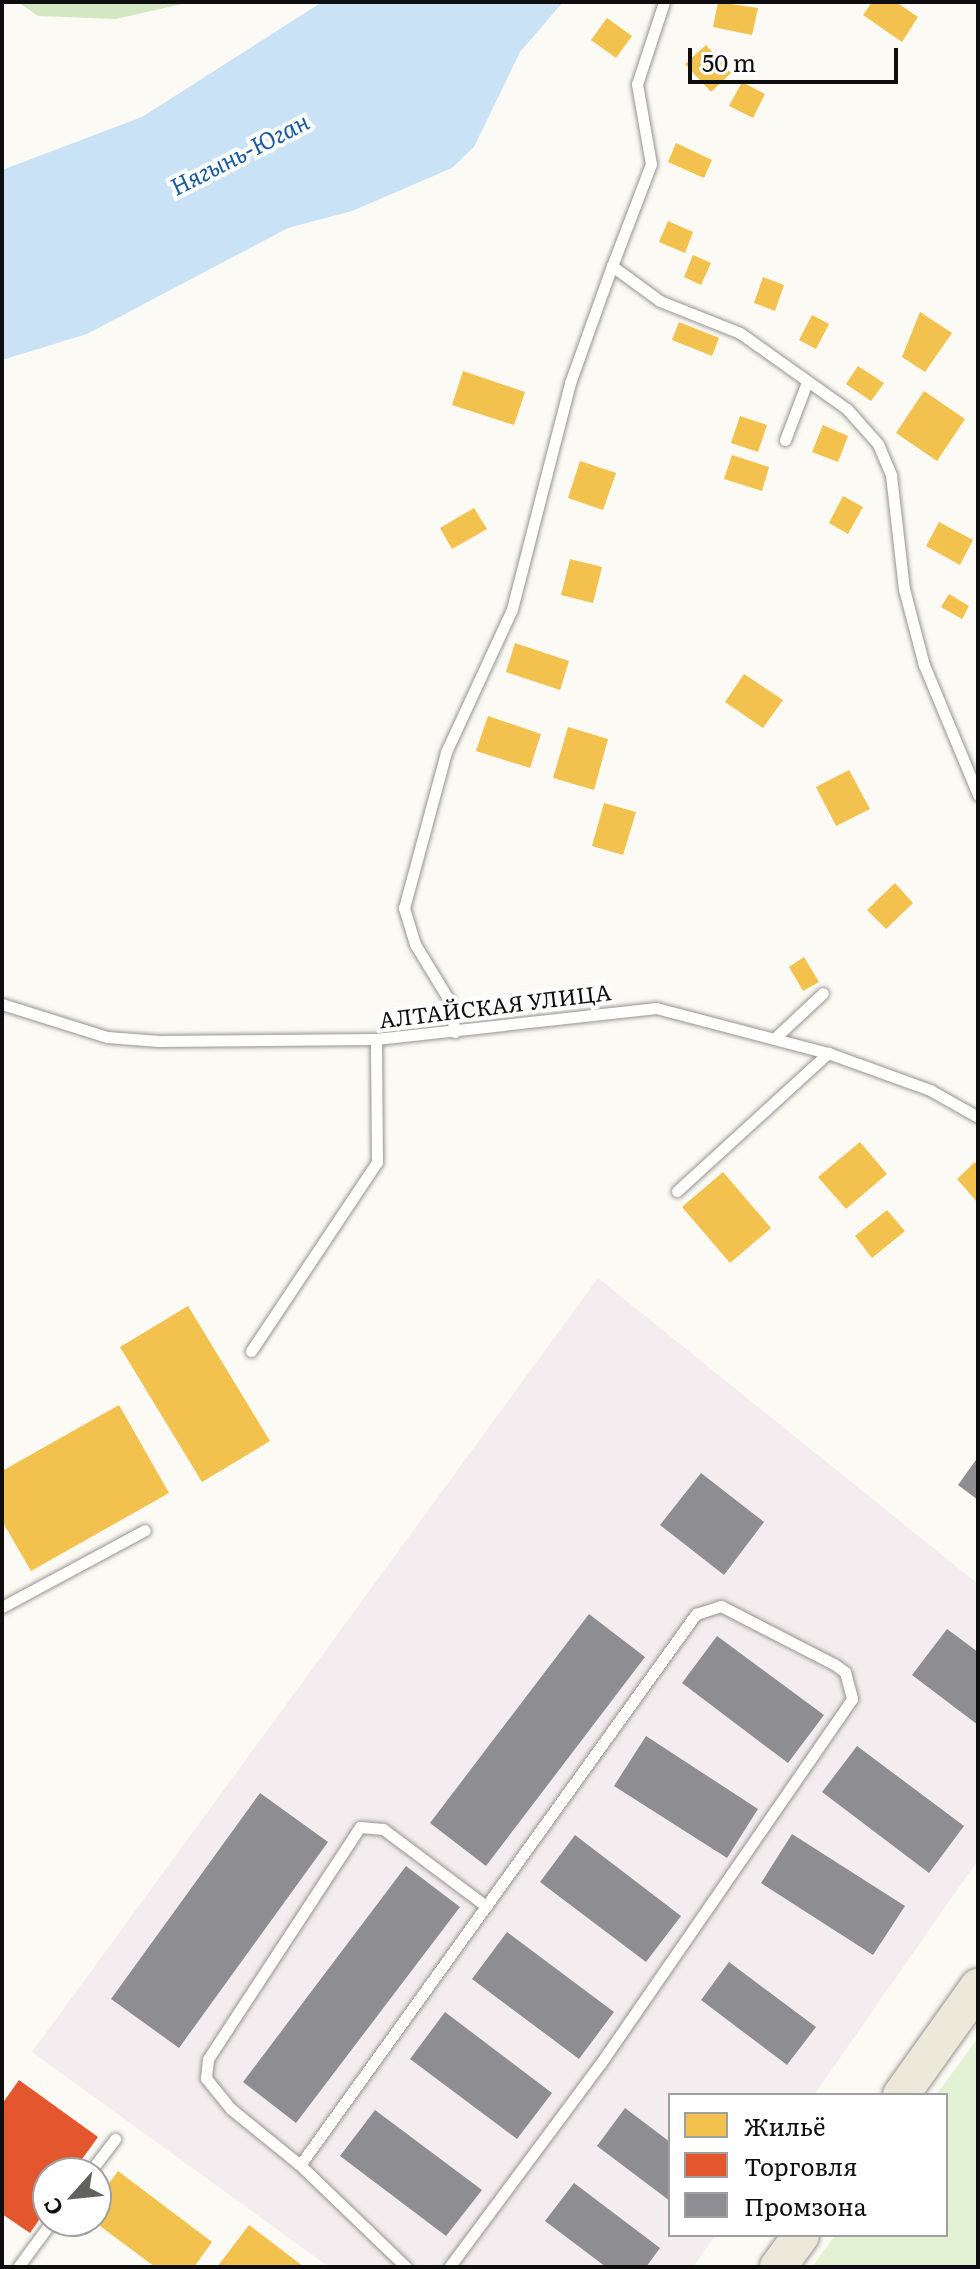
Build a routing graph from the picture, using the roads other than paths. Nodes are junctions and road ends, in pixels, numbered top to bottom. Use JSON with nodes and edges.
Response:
{"nodes":[{"id":1,"x":664,"y":2,"type":"edge"},
{"id":2,"x":612,"y":266,"type":"junction"},
{"id":3,"x":807,"y":382,"type":"junction"},
{"id":4,"x":785,"y":440,"type":"dead end"},
{"id":5,"x":978,"y":795,"type":"edge"},
{"id":6,"x":823,"y":993,"type":"dead end"},
{"id":7,"x":2,"y":1004,"type":"edge"},
{"id":8,"x":455,"y":1032,"type":"junction"},
{"id":9,"x":776,"y":1037,"type":"junction"},
{"id":10,"x":376,"y":1039,"type":"junction"},
{"id":11,"x":828,"y":1053,"type":"junction"},
{"id":12,"x":978,"y":1117,"type":"edge"},
{"id":13,"x":677,"y":1191,"type":"dead end"},
{"id":14,"x":251,"y":1351,"type":"dead end"},
{"id":15,"x":145,"y":1530,"type":"dead end"},
{"id":16,"x":2,"y":1607,"type":"edge"},
{"id":17,"x":486,"y":1906,"type":"junction"},
{"id":18,"x":978,"y":1987,"type":"edge"},
{"id":19,"x":902,"y":2093,"type":"edge"},
{"id":20,"x":115,"y":2139,"type":"dead end"},
{"id":21,"x":101,"y":2157,"type":"edge"},
{"id":22,"x":300,"y":2165,"type":"junction"},
{"id":23,"x":40,"y":2237,"type":"edge"},
{"id":24,"x":800,"y":2237,"type":"edge"},
{"id":25,"x":18,"y":2267,"type":"edge"},
{"id":26,"x":406,"y":2267,"type":"edge"},
{"id":27,"x":449,"y":2267,"type":"edge"},
{"id":28,"x":778,"y":2267,"type":"edge"}],
"edges":[{"from":1,"to":2,"type":"lane"},
{"from":2,"to":3,"type":"lane"},
{"from":2,"to":8,"type":"lane"},
{"from":3,"to":4,"type":"lane"},
{"from":3,"to":5,"type":"lane"},
{"from":6,"to":9,"type":"lane"},
{"from":7,"to":10,"type":"lane","name":"АЛТАЙСКАЯ УЛИЦА"},
{"from":8,"to":9,"type":"lane","name":"АЛТАЙСКАЯ УЛИЦА"},
{"from":8,"to":10,"type":"lane","name":"АЛТАЙСКАЯ УЛИЦА"},
{"from":9,"to":11,"type":"lane","name":"АЛТАЙСКАЯ УЛИЦА"},
{"from":10,"to":14,"type":"lane"},
{"from":11,"to":12,"type":"lane","name":"АЛТАЙСКАЯ УЛИЦА"},
{"from":11,"to":13,"type":"lane"},
{"from":15,"to":16,"type":"lane"},
{"from":17,"to":22,"type":"lane"},
{"from":17,"to":22,"type":"lane"},
{"from":17,"to":27,"type":"lane"},
{"from":18,"to":19,"type":"main road"},
{"from":20,"to":21,"type":"lane"},
{"from":22,"to":26,"type":"lane"},
{"from":23,"to":25,"type":"lane"},
{"from":24,"to":28,"type":"main road"}]}
